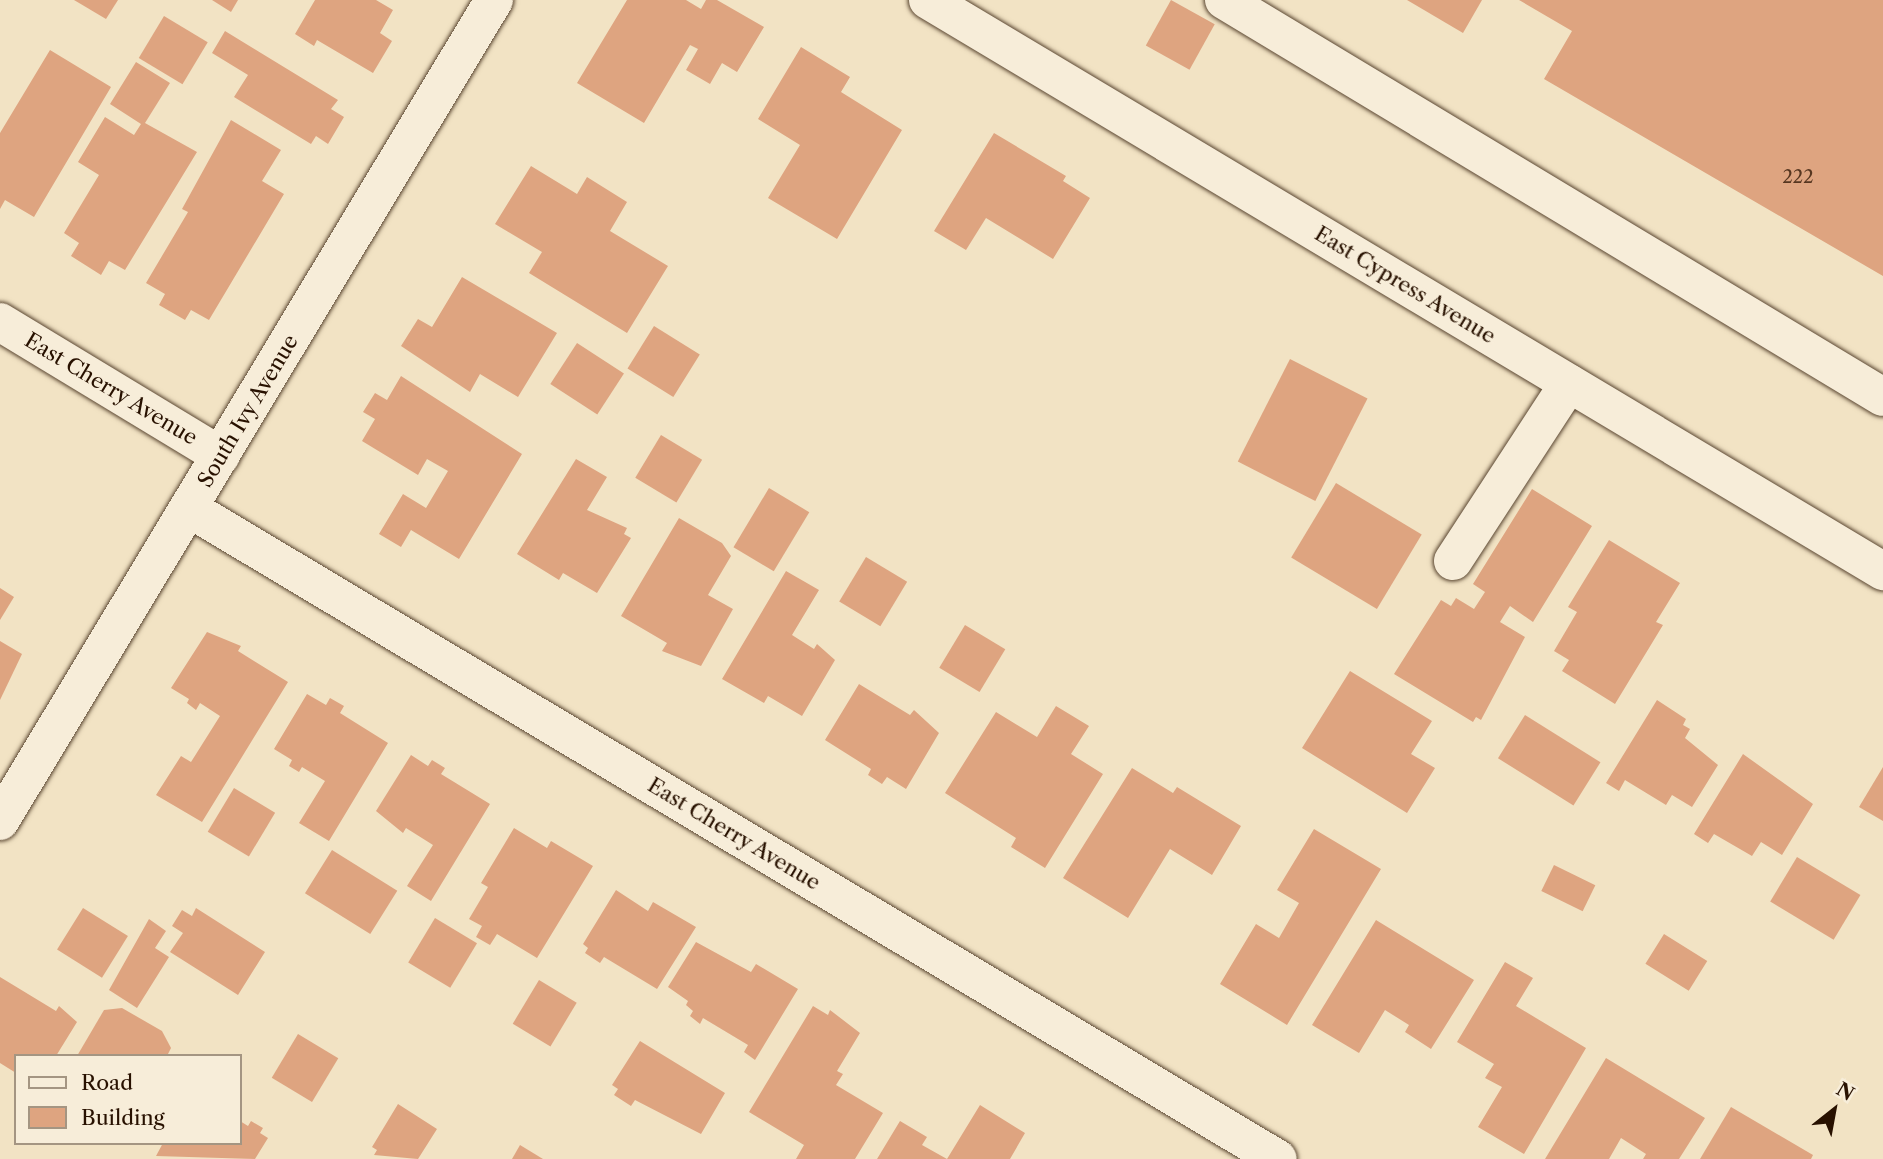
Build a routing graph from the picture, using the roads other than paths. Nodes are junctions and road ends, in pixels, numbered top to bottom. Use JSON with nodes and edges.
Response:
{"nodes":[{"id":1,"x":494,"y":0,"type":"edge"},
{"id":2,"x":928,"y":0,"type":"edge"},
{"id":3,"x":1224,"y":0,"type":"edge"},
{"id":4,"x":0,"y":322,"type":"edge"},
{"id":5,"x":1569,"y":383,"type":"junction"},
{"id":6,"x":1883,"y":397,"type":"edge"},
{"id":7,"x":221,"y":456,"type":"junction"},
{"id":8,"x":190,"y":509,"type":"junction"},
{"id":9,"x":1453,"y":561,"type":"dead end"},
{"id":10,"x":1883,"y":571,"type":"edge"},
{"id":11,"x":0,"y":821,"type":"edge"},
{"id":12,"x":1278,"y":1159,"type":"edge"}],
"edges":[{"from":1,"to":7,"type":"street","name":"South Ivy Avenue"},
{"from":2,"to":5,"type":"street","name":"East Cypress Avenue"},
{"from":3,"to":6,"type":"street"},
{"from":4,"to":7,"type":"street","name":"East Cherry Avenue"},
{"from":5,"to":9,"type":"street"},
{"from":5,"to":10,"type":"street","name":"East Cypress Avenue"},
{"from":7,"to":8,"type":"street","name":"South Ivy Avenue"},
{"from":8,"to":11,"type":"street","name":"South Ivy Avenue"},
{"from":8,"to":12,"type":"street","name":"East Cherry Avenue"}]}
